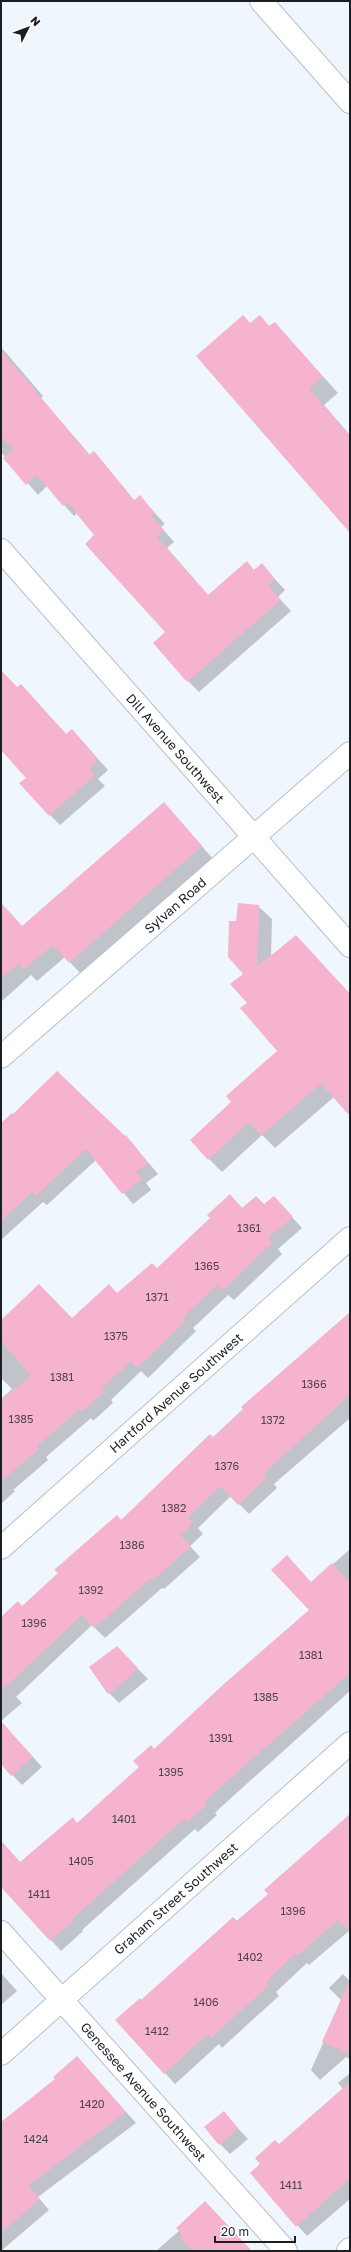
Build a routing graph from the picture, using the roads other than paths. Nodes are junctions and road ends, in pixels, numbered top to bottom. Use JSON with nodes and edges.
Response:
{"nodes":[{"id":1,"x":261,"y":1,"type":"edge"},
{"id":2,"x":350,"y":102,"type":"edge"},
{"id":3,"x":1,"y":550,"type":"edge"},
{"id":4,"x":350,"y":753,"type":"edge"},
{"id":5,"x":254,"y":838,"type":"junction"},
{"id":6,"x":350,"y":946,"type":"edge"},
{"id":7,"x":1,"y":1057,"type":"edge"},
{"id":8,"x":350,"y":1238,"type":"edge"},
{"id":9,"x":1,"y":1548,"type":"edge"},
{"id":10,"x":350,"y":1743,"type":"edge"},
{"id":11,"x":1,"y":1932,"type":"edge"},
{"id":12,"x":61,"y":2000,"type":"junction"},
{"id":13,"x":1,"y":2054,"type":"edge"},
{"id":14,"x":286,"y":2251,"type":"edge"}],
"edges":[{"from":1,"to":2,"type":"street"},
{"from":3,"to":5,"type":"street","name":"Dill Avenue Southwest"},
{"from":4,"to":5,"type":"street","name":"Sylvan Road"},
{"from":5,"to":6,"type":"street","name":"Dill Avenue Southwest"},
{"from":5,"to":7,"type":"street","name":"Sylvan Road"},
{"from":8,"to":9,"type":"street","name":"Hartford Avenue Southwest"},
{"from":10,"to":12,"type":"street","name":"Graham Street Southwest"},
{"from":11,"to":12,"type":"street","name":"Genessee Avenue Southwest"},
{"from":12,"to":13,"type":"street","name":"Graham Street Southwest"},
{"from":12,"to":14,"type":"street","name":"Genessee Avenue Southwest"}]}
